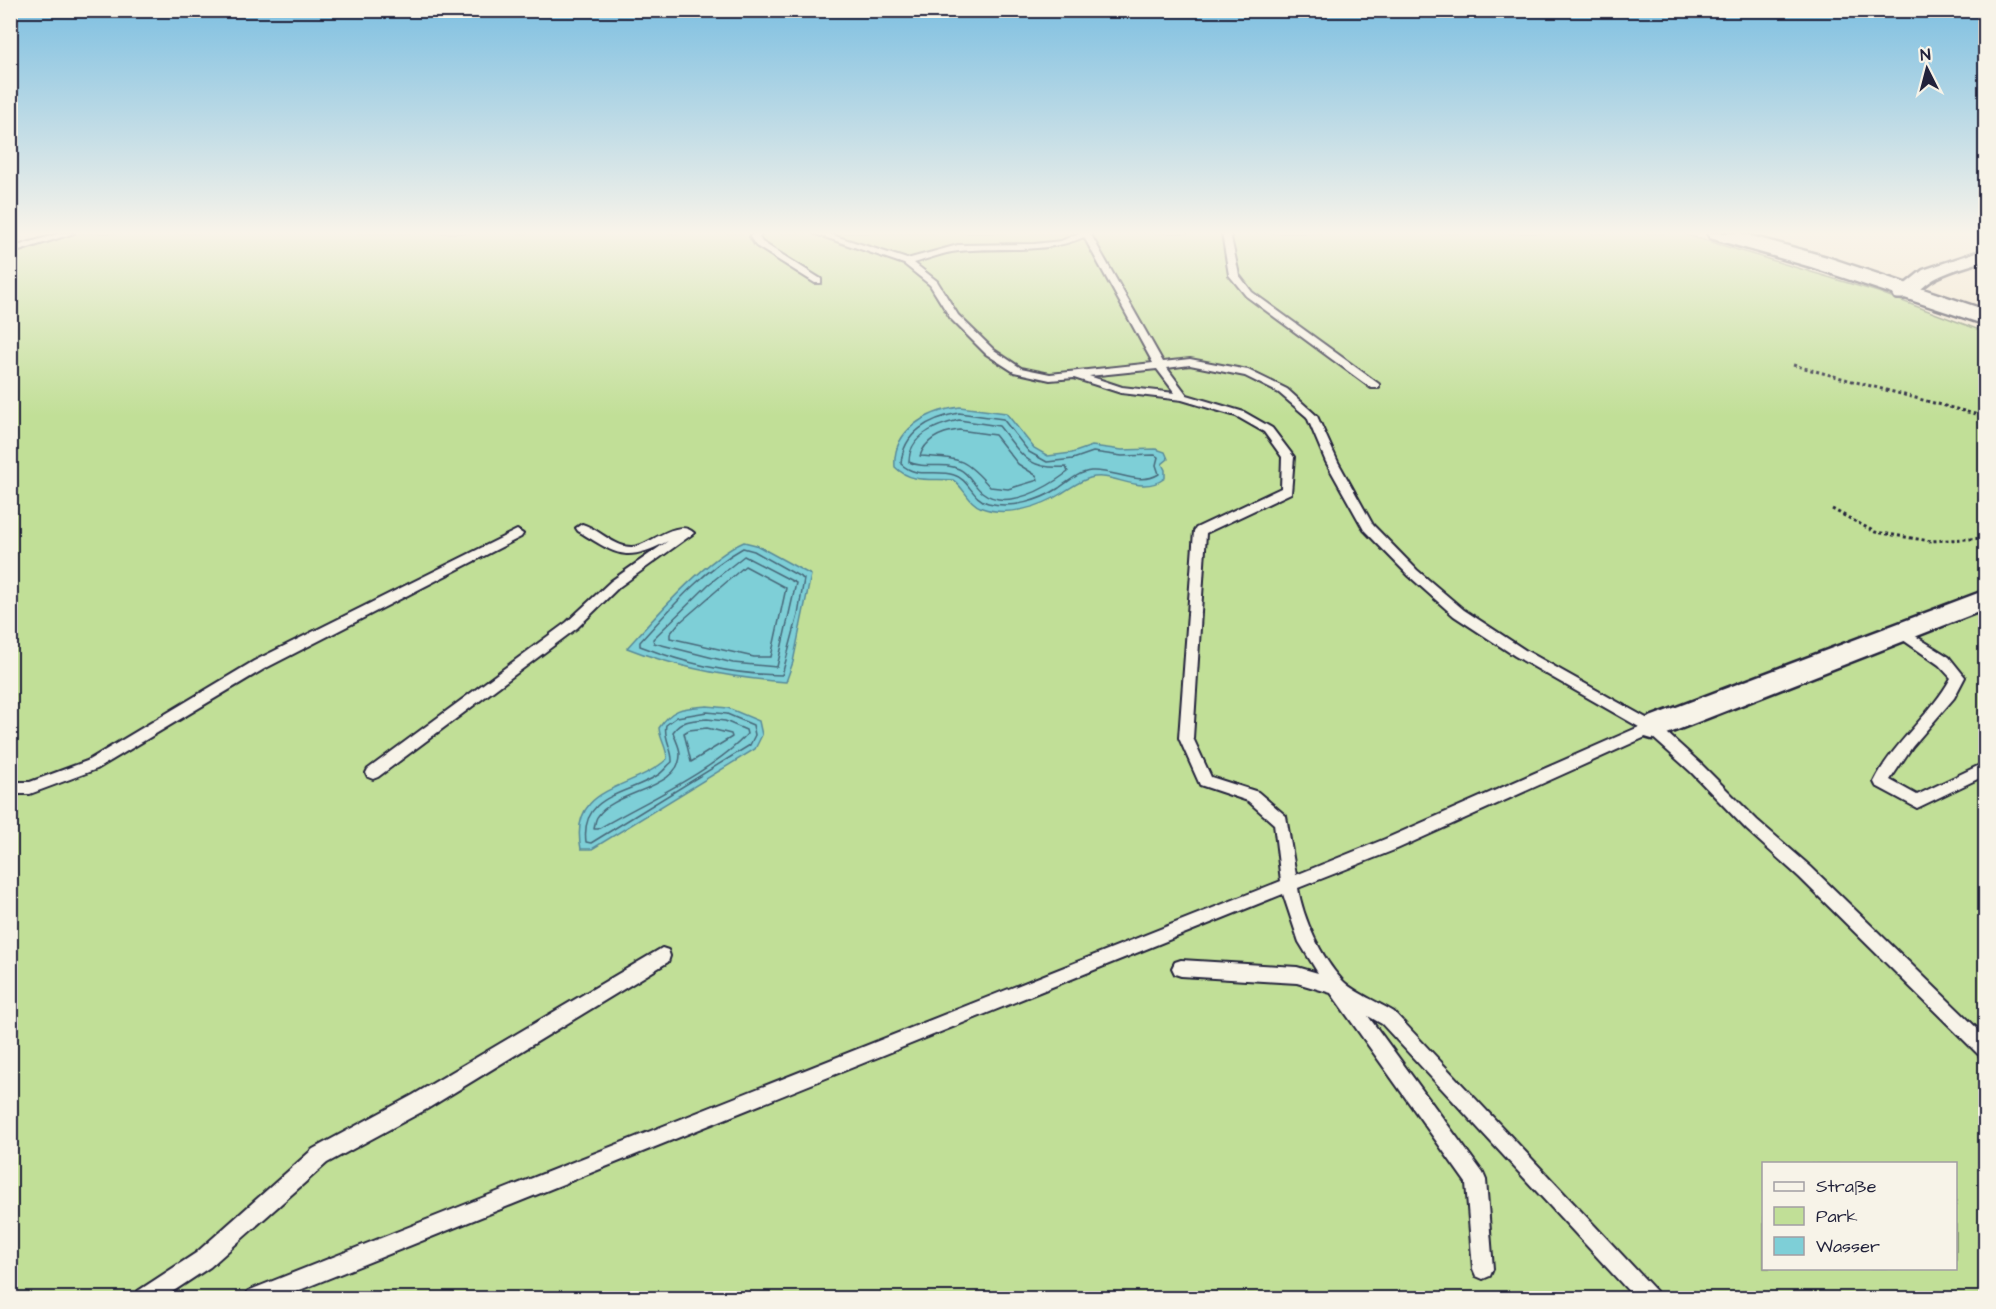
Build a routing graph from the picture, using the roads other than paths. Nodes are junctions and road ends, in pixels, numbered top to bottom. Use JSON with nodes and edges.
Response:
{"nodes":[{"id":1,"x":941,"y":294,"type":"edge"},
{"id":2,"x":1120,"y":294,"type":"edge"},
{"id":3,"x":1249,"y":294,"type":"edge"},
{"id":4,"x":1911,"y":294,"type":"edge"},
{"id":5,"x":1986,"y":318,"type":"edge"},
{"id":6,"x":1159,"y":364,"type":"junction"},
{"id":7,"x":1072,"y":374,"type":"junction"},
{"id":8,"x":1375,"y":386,"type":"dead end"},
{"id":9,"x":1183,"y":397,"type":"junction"},
{"id":10,"x":582,"y":528,"type":"dead end"},
{"id":11,"x":517,"y":534,"type":"dead end"},
{"id":12,"x":1986,"y":599,"type":"edge"},
{"id":13,"x":1901,"y":632,"type":"junction"},
{"id":14,"x":1652,"y":728,"type":"junction"},
{"id":15,"x":1986,"y":768,"type":"edge"},
{"id":16,"x":372,"y":772,"type":"dead end"},
{"id":17,"x":10,"y":788,"type":"edge"},
{"id":18,"x":1291,"y":884,"type":"junction"},
{"id":19,"x":662,"y":956,"type":"dead end"},
{"id":20,"x":1181,"y":968,"type":"dead end"},
{"id":21,"x":1337,"y":987,"type":"junction"},
{"id":22,"x":1986,"y":1050,"type":"edge"},
{"id":23,"x":1483,"y":1269,"type":"dead end"},
{"id":24,"x":263,"y":1297,"type":"edge"},
{"id":25,"x":145,"y":1299,"type":"edge"},
{"id":26,"x":1649,"y":1299,"type":"edge"}],
"edges":[{"from":1,"to":7,"type":"lane"},
{"from":2,"to":6,"type":"lane"},
{"from":3,"to":8,"type":"lane"},
{"from":4,"to":5,"type":"main road"},
{"from":6,"to":7,"type":"lane"},
{"from":6,"to":9,"type":"lane"},
{"from":6,"to":14,"type":"lane"},
{"from":7,"to":9,"type":"lane"},
{"from":9,"to":18,"type":"lane"},
{"from":10,"to":16,"type":"lane"},
{"from":11,"to":17,"type":"lane"},
{"from":12,"to":13,"type":"street"},
{"from":13,"to":14,"type":"street"},
{"from":13,"to":15,"type":"lane"},
{"from":14,"to":18,"type":"lane"},
{"from":14,"to":22,"type":"lane"},
{"from":18,"to":21,"type":"lane"},
{"from":18,"to":24,"type":"lane"},
{"from":19,"to":25,"type":"lane"},
{"from":20,"to":21,"type":"lane"},
{"from":21,"to":23,"type":"lane"},
{"from":21,"to":26,"type":"lane"}]}
